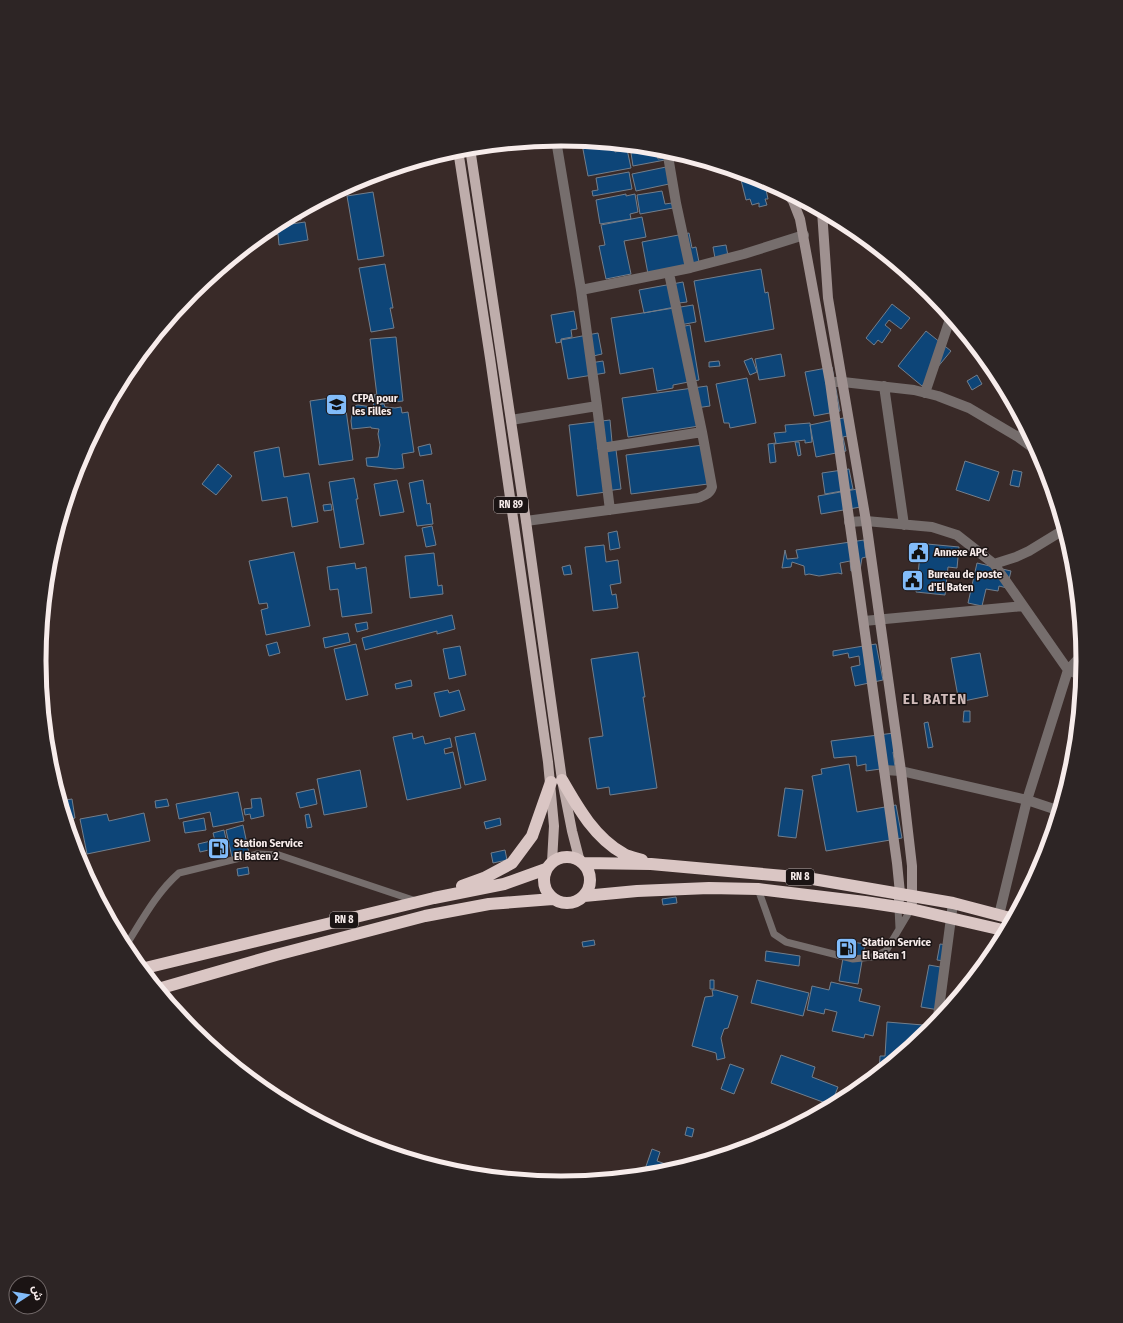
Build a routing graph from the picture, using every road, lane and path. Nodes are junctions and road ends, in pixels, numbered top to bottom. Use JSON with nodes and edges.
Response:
{"nodes":[{"id":1,"x":557,"y":146,"type":"edge"},
{"id":2,"x":471,"y":154,"type":"edge"},
{"id":3,"x":459,"y":156,"type":"edge"},
{"id":4,"x":668,"y":158,"type":"edge"},
{"id":5,"x":798,"y":204,"type":"edge"},
{"id":6,"x":822,"y":217,"type":"edge"},
{"id":7,"x":804,"y":235,"type":"junction"},
{"id":8,"x":690,"y":268,"type":"junction"},
{"id":9,"x":669,"y":273,"type":"junction"},
{"id":10,"x":580,"y":290,"type":"junction"},
{"id":11,"x":949,"y":322,"type":"edge"},
{"id":12,"x":821,"y":334,"type":"junction"},
{"id":13,"x":834,"y":334,"type":"junction"},
{"id":14,"x":830,"y":382,"type":"junction"},
{"id":15,"x":843,"y":382,"type":"junction"},
{"id":16,"x":884,"y":386,"type":"junction"},
{"id":17,"x":925,"y":392,"type":"junction"},
{"id":18,"x":597,"y":406,"type":"junction"},
{"id":19,"x":511,"y":420,"type":"junction"},
{"id":20,"x":702,"y":432,"type":"junction"},
{"id":21,"x":1023,"y":433,"type":"edge"},
{"id":22,"x":1018,"y":437,"type":"junction"},
{"id":23,"x":1029,"y":445,"type":"edge"},
{"id":24,"x":602,"y":448,"type":"junction"},
{"id":25,"x":516,"y":452,"type":"junction"},
{"id":26,"x":504,"y":454,"type":"junction"},
{"id":27,"x":610,"y":510,"type":"junction"},
{"id":28,"x":526,"y":521,"type":"junction"},
{"id":29,"x":866,"y":521,"type":"junction"},
{"id":30,"x":849,"y":522,"type":"junction"},
{"id":31,"x":904,"y":525,"type":"junction"},
{"id":32,"x":1060,"y":530,"type":"edge"},
{"id":33,"x":994,"y":564,"type":"junction"},
{"id":34,"x":1023,"y":606,"type":"junction"},
{"id":35,"x":880,"y":620,"type":"junction"},
{"id":36,"x":864,"y":621,"type":"junction"},
{"id":37,"x":1077,"y":660,"type":"edge"},
{"id":38,"x":1068,"y":670,"type":"junction"},
{"id":39,"x":1077,"y":674,"type":"edge"},
{"id":40,"x":884,"y":770,"type":"junction"},
{"id":41,"x":901,"y":771,"type":"junction"},
{"id":42,"x":556,"y":781,"type":"junction"},
{"id":43,"x":1027,"y":800,"type":"junction"},
{"id":44,"x":1055,"y":809,"type":"edge"},
{"id":45,"x":581,"y":863,"type":"junction"},
{"id":46,"x":651,"y":864,"type":"junction"},
{"id":47,"x":549,"y":866,"type":"junction"},
{"id":48,"x":758,"y":889,"type":"junction"},
{"id":49,"x":906,"y":894,"type":"junction"},
{"id":50,"x":584,"y":896,"type":"junction"},
{"id":51,"x":434,"y":898,"type":"junction"},
{"id":52,"x":553,"y":899,"type":"junction"},
{"id":53,"x":418,"y":902,"type":"junction"},
{"id":54,"x":953,"y":902,"type":"junction"},
{"id":55,"x":898,"y":908,"type":"junction"},
{"id":56,"x":911,"y":909,"type":"junction"},
{"id":57,"x":999,"y":915,"type":"junction"},
{"id":58,"x":1009,"y":917,"type":"edge"},
{"id":59,"x":951,"y":918,"type":"junction"},
{"id":60,"x":899,"y":928,"type":"junction"},
{"id":61,"x":1001,"y":930,"type":"edge"},
{"id":62,"x":129,"y":941,"type":"edge"},
{"id":63,"x":147,"y":967,"type":"edge"},
{"id":64,"x":163,"y":988,"type":"edge"},
{"id":65,"x":939,"y":1012,"type":"edge"}],
"edges":[{"from":1,"to":10,"type":"street"},
{"from":2,"to":19,"type":"main road"},
{"from":3,"to":26,"type":"main road","number":"RN 89"},
{"from":4,"to":8,"type":"street"},
{"from":5,"to":7,"type":"street"},
{"from":6,"to":13,"type":"street"},
{"from":7,"to":8,"type":"street"},
{"from":7,"to":12,"type":"street"},
{"from":8,"to":9,"type":"street"},
{"from":9,"to":10,"type":"street"},
{"from":9,"to":20,"type":"street"},
{"from":10,"to":18,"type":"street"},
{"from":11,"to":17,"type":"street"},
{"from":12,"to":13,"type":"street"},
{"from":12,"to":14,"type":"street"},
{"from":13,"to":15,"type":"street"},
{"from":14,"to":15,"type":"street"},
{"from":14,"to":30,"type":"street"},
{"from":15,"to":16,"type":"street"},
{"from":15,"to":29,"type":"street"},
{"from":16,"to":17,"type":"street"},
{"from":16,"to":31,"type":"street"},
{"from":17,"to":22,"type":"street"},
{"from":18,"to":19,"type":"street"},
{"from":18,"to":24,"type":"street"},
{"from":19,"to":25,"type":"main road"},
{"from":20,"to":24,"type":"street"},
{"from":20,"to":27,"type":"street"},
{"from":21,"to":22,"type":"street"},
{"from":22,"to":23,"type":"street"},
{"from":24,"to":27,"type":"street"},
{"from":25,"to":26,"type":"main road"},
{"from":25,"to":28,"type":"main road"},
{"from":26,"to":42,"type":"main road","number":"RN 89"},
{"from":27,"to":28,"type":"street"},
{"from":28,"to":42,"type":"main road"},
{"from":29,"to":30,"type":"street"},
{"from":29,"to":31,"type":"street"},
{"from":29,"to":35,"type":"street"},
{"from":30,"to":36,"type":"street"},
{"from":31,"to":33,"type":"street"},
{"from":32,"to":33,"type":"street"},
{"from":33,"to":34,"type":"street"},
{"from":34,"to":35,"type":"street"},
{"from":34,"to":38,"type":"street"},
{"from":35,"to":36,"type":"street"},
{"from":35,"to":41,"type":"street"},
{"from":36,"to":40,"type":"street"},
{"from":37,"to":38,"type":"street"},
{"from":38,"to":39,"type":"street"},
{"from":38,"to":43,"type":"street"},
{"from":40,"to":41,"type":"street"},
{"from":40,"to":49,"type":"street"},
{"from":41,"to":43,"type":"street"},
{"from":41,"to":49,"type":"street"},
{"from":42,"to":45,"type":"main road"},
{"from":42,"to":46,"type":"highway"},
{"from":42,"to":47,"type":"main road","number":"RN 89"},
{"from":42,"to":51,"type":"highway"},
{"from":43,"to":44,"type":"street"},
{"from":43,"to":57,"type":"street"},
{"from":45,"to":46,"type":"highway","number":"RN 8"},
{"from":45,"to":47,"type":"highway"},
{"from":45,"to":50,"type":"highway"},
{"from":46,"to":49,"type":"highway","number":"RN 8"},
{"from":47,"to":51,"type":"highway","number":"RN 8"},
{"from":47,"to":52,"type":"highway"},
{"from":48,"to":50,"type":"highway","number":"RN 8"},
{"from":48,"to":55,"type":"highway","number":"RN 8"},
{"from":48,"to":60,"type":"lane"},
{"from":49,"to":54,"type":"highway","number":"RN 8"},
{"from":49,"to":55,"type":"street"},
{"from":49,"to":56,"type":"street"},
{"from":50,"to":52,"type":"highway"},
{"from":51,"to":53,"type":"highway","number":"RN 8"},
{"from":52,"to":64,"type":"highway","number":"RN 8"},
{"from":53,"to":62,"type":"lane"},
{"from":53,"to":63,"type":"highway","number":"RN 8"},
{"from":54,"to":57,"type":"highway","number":"RN 8"},
{"from":54,"to":59,"type":"street"},
{"from":55,"to":56,"type":"highway","number":"RN 8"},
{"from":55,"to":60,"type":"lane"},
{"from":56,"to":59,"type":"highway","number":"RN 8"},
{"from":56,"to":60,"type":"lane"},
{"from":57,"to":58,"type":"highway","number":"RN 8"},
{"from":59,"to":61,"type":"highway","number":"RN 8"},
{"from":59,"to":65,"type":"street"}]}
